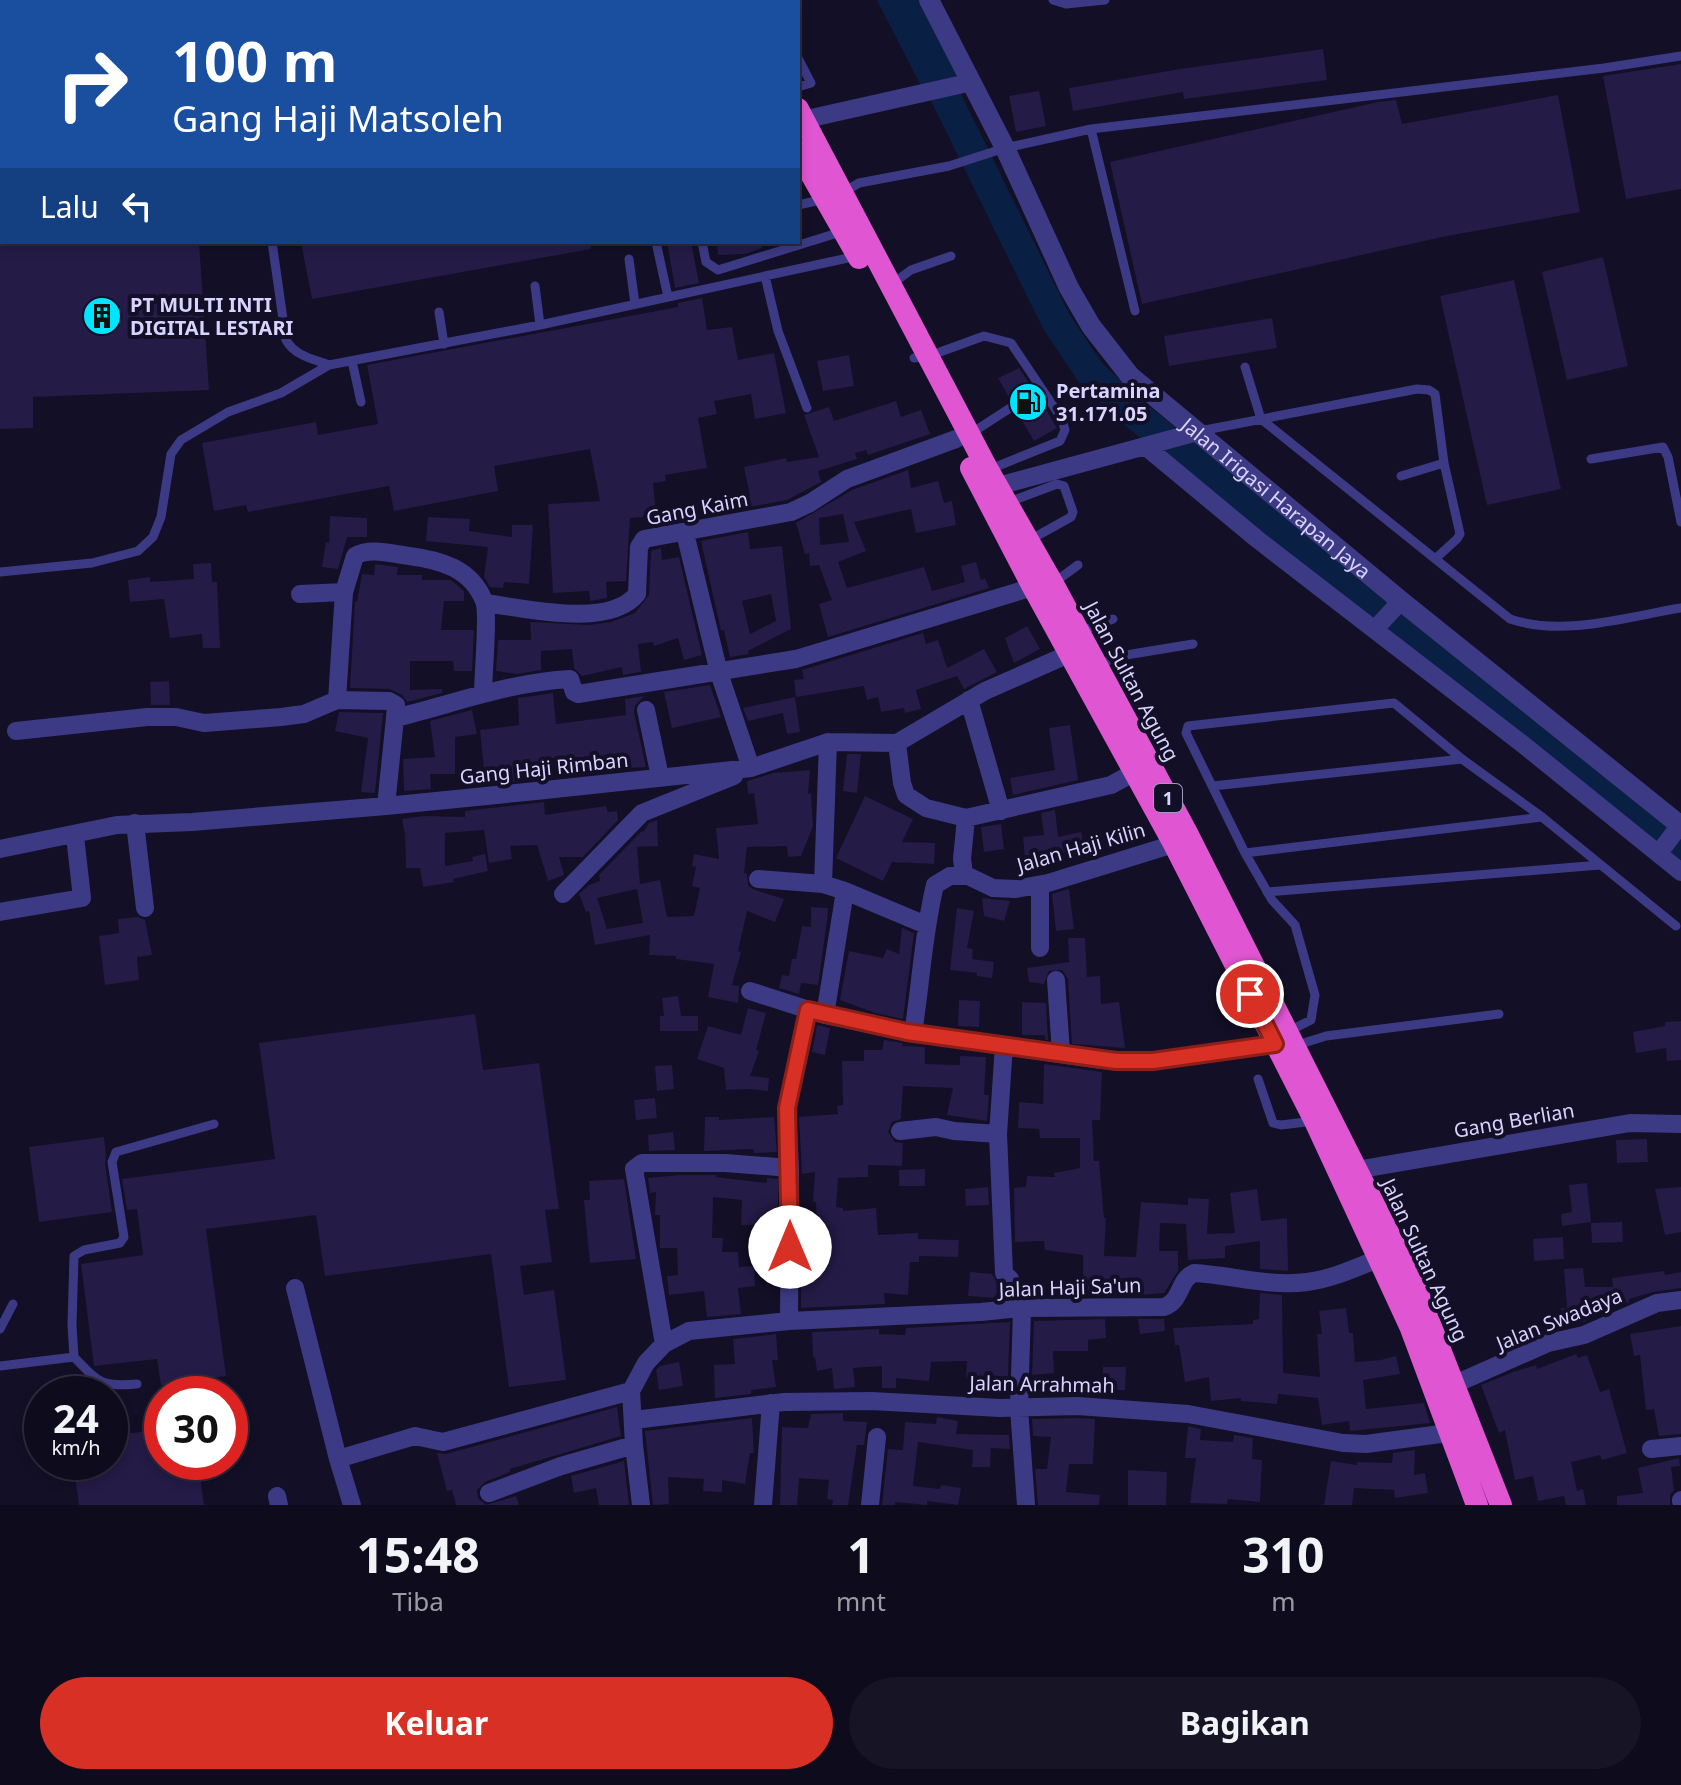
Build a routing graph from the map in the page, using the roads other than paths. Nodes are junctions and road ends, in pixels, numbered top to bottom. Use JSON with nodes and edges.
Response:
{"nodes":[{"id":1,"x":929,"y":0,"type":"edge"},
{"id":2,"x":1053,"y":0,"type":"edge"},
{"id":3,"x":1105,"y":0,"type":"edge"},
{"id":4,"x":1681,"y":56,"type":"edge"},
{"id":5,"x":800,"y":62,"type":"edge"},
{"id":6,"x":972,"y":82,"type":"junction"},
{"id":7,"x":800,"y":86,"type":"edge"},
{"id":8,"x":800,"y":116,"type":"edge"},
{"id":9,"x":1091,"y":129,"type":"junction"},
{"id":10,"x":996,"y":152,"type":"junction"},
{"id":11,"x":800,"y":154,"type":"edge"},
{"id":12,"x":834,"y":196,"type":"junction"},
{"id":13,"x":800,"y":204,"type":"edge"},
{"id":14,"x":844,"y":231,"type":"junction"},
{"id":15,"x":272,"y":244,"type":"edge"},
{"id":16,"x":656,"y":244,"type":"edge"},
{"id":17,"x":702,"y":244,"type":"edge"},
{"id":18,"x":865,"y":253,"type":"junction"},
{"id":19,"x":951,"y":256,"type":"dead end"},
{"id":20,"x":629,"y":259,"type":"dead end"},
{"id":21,"x":765,"y":276,"type":"junction"},
{"id":22,"x":535,"y":286,"type":"dead end"},
{"id":23,"x":889,"y":286,"type":"junction"},
{"id":24,"x":668,"y":297,"type":"junction"},
{"id":25,"x":635,"y":304,"type":"junction"},
{"id":26,"x":1135,"y":311,"type":"dead end"},
{"id":27,"x":439,"y":312,"type":"dead end"},
{"id":28,"x":540,"y":325,"type":"junction"},
{"id":29,"x":444,"y":344,"type":"junction"},
{"id":30,"x":922,"y":357,"type":"junction"},
{"id":31,"x":352,"y":361,"type":"junction"},
{"id":32,"x":329,"y":365,"type":"junction"},
{"id":33,"x":1245,"y":367,"type":"dead end"},
{"id":34,"x":1041,"y":388,"type":"junction"},
{"id":35,"x":361,"y":402,"type":"dead end"},
{"id":36,"x":807,"y":408,"type":"dead end"},
{"id":37,"x":1261,"y":419,"type":"junction"},
{"id":38,"x":1190,"y":434,"type":"junction"},
{"id":39,"x":963,"y":436,"type":"junction"},
{"id":40,"x":1153,"y":444,"type":"junction"},
{"id":41,"x":1591,"y":459,"type":"dead end"},
{"id":42,"x":1444,"y":463,"type":"junction"},
{"id":43,"x":1401,"y":476,"type":"dead end"},
{"id":44,"x":998,"y":486,"type":"junction"},
{"id":45,"x":1681,"y":522,"type":"edge"},
{"id":46,"x":685,"y":533,"type":"junction"},
{"id":47,"x":1028,"y":541,"type":"junction"},
{"id":48,"x":1435,"y":559,"type":"junction"},
{"id":49,"x":1078,"y":565,"type":"dead end"},
{"id":50,"x":0,"y":572,"type":"edge"},
{"id":51,"x":1043,"y":585,"type":"junction"},
{"id":52,"x":344,"y":592,"type":"junction"},
{"id":53,"x":300,"y":594,"type":"dead end"},
{"id":54,"x":485,"y":603,"type":"junction"},
{"id":55,"x":1681,"y":608,"type":"edge"},
{"id":56,"x":1386,"y":616,"type":"junction"},
{"id":57,"x":1113,"y":619,"type":"dead end"},
{"id":58,"x":1069,"y":641,"type":"junction"},
{"id":59,"x":1193,"y":644,"type":"dead end"},
{"id":60,"x":1089,"y":671,"type":"junction"},
{"id":61,"x":719,"y":673,"type":"junction"},
{"id":62,"x":483,"y":693,"type":"junction"},
{"id":63,"x":337,"y":700,"type":"junction"},
{"id":64,"x":969,"y":700,"type":"junction"},
{"id":65,"x":646,"y":710,"type":"dead end"},
{"id":66,"x":395,"y":718,"type":"junction"},
{"id":67,"x":16,"y":731,"type":"dead end"},
{"id":68,"x":828,"y":742,"type":"junction"},
{"id":69,"x":897,"y":743,"type":"junction"},
{"id":70,"x":1462,"y":759,"type":"junction"},
{"id":71,"x":751,"y":768,"type":"junction"},
{"id":72,"x":1133,"y":773,"type":"junction"},
{"id":73,"x":660,"y":777,"type":"junction"},
{"id":74,"x":1213,"y":786,"type":"junction"},
{"id":75,"x":386,"y":806,"type":"junction"},
{"id":76,"x":1001,"y":811,"type":"junction"},
{"id":77,"x":1542,"y":817,"type":"junction"},
{"id":78,"x":966,"y":818,"type":"junction"},
{"id":79,"x":135,"y":823,"type":"junction"},
{"id":80,"x":1679,"y":828,"type":"edge"},
{"id":81,"x":75,"y":836,"type":"junction"},
{"id":82,"x":1174,"y":844,"type":"junction"},
{"id":83,"x":0,"y":849,"type":"edge"},
{"id":84,"x":1662,"y":850,"type":"junction"},
{"id":85,"x":1245,"y":853,"type":"junction"},
{"id":86,"x":1600,"y":865,"type":"junction"},
{"id":87,"x":1681,"y":872,"type":"edge"},
{"id":88,"x":966,"y":876,"type":"junction"},
{"id":89,"x":758,"y":879,"type":"dead end"},
{"id":90,"x":823,"y":884,"type":"junction"},
{"id":91,"x":1040,"y":885,"type":"junction"},
{"id":92,"x":845,"y":891,"type":"junction"},
{"id":93,"x":1267,"y":892,"type":"junction"},
{"id":94,"x":563,"y":894,"type":"dead end"},
{"id":95,"x":145,"y":908,"type":"dead end"},
{"id":96,"x":0,"y":912,"type":"edge"},
{"id":97,"x":926,"y":925,"type":"junction"},
{"id":98,"x":1676,"y":926,"type":"dead end"},
{"id":99,"x":1040,"y":948,"type":"dead end"},
{"id":100,"x":1056,"y":980,"type":"dead end"},
{"id":101,"x":750,"y":991,"type":"dead end"},
{"id":102,"x":816,"y":1013,"type":"junction"},
{"id":103,"x":1499,"y":1014,"type":"dead end"},
{"id":104,"x":913,"y":1033,"type":"junction"},
{"id":105,"x":1285,"y":1041,"type":"junction"},
{"id":106,"x":1004,"y":1045,"type":"junction"},
{"id":107,"x":1061,"y":1053,"type":"junction"},
{"id":108,"x":1258,"y":1079,"type":"dead end"},
{"id":109,"x":1315,"y":1121,"type":"junction"},
{"id":110,"x":214,"y":1124,"type":"dead end"},
{"id":111,"x":1681,"y":1124,"type":"edge"},
{"id":112,"x":900,"y":1131,"type":"dead end"},
{"id":113,"x":998,"y":1134,"type":"junction"},
{"id":114,"x":790,"y":1168,"type":"junction"},
{"id":115,"x":1356,"y":1170,"type":"junction"},
{"id":116,"x":1378,"y":1259,"type":"junction"},
{"id":117,"x":295,"y":1288,"type":"dead end"},
{"id":118,"x":1681,"y":1300,"type":"edge"},
{"id":119,"x":13,"y":1304,"type":"dead end"},
{"id":120,"x":1021,"y":1308,"type":"junction"},
{"id":121,"x":789,"y":1321,"type":"junction"},
{"id":122,"x":0,"y":1329,"type":"edge"},
{"id":123,"x":664,"y":1344,"type":"junction"},
{"id":124,"x":74,"y":1357,"type":"junction"},
{"id":125,"x":0,"y":1366,"type":"edge"},
{"id":126,"x":137,"y":1384,"type":"dead end"},
{"id":127,"x":1455,"y":1384,"type":"junction"},
{"id":128,"x":631,"y":1391,"type":"junction"},
{"id":129,"x":771,"y":1403,"type":"junction"},
{"id":130,"x":1019,"y":1408,"type":"junction"},
{"id":131,"x":634,"y":1420,"type":"junction"},
{"id":132,"x":1448,"y":1433,"type":"junction"},
{"id":133,"x":877,"y":1437,"type":"dead end"},
{"id":134,"x":634,"y":1445,"type":"junction"},
{"id":135,"x":1681,"y":1446,"type":"edge"},
{"id":136,"x":1651,"y":1449,"type":"dead end"},
{"id":137,"x":338,"y":1459,"type":"junction"},
{"id":138,"x":489,"y":1493,"type":"dead end"},
{"id":139,"x":352,"y":1505,"type":"edge"},
{"id":140,"x":641,"y":1505,"type":"edge"},
{"id":141,"x":763,"y":1505,"type":"edge"},
{"id":142,"x":870,"y":1505,"type":"edge"},
{"id":143,"x":1026,"y":1505,"type":"edge"},
{"id":144,"x":1477,"y":1505,"type":"edge"},
{"id":145,"x":1501,"y":1505,"type":"edge"}],
"edges":[{"from":1,"to":6,"type":"street","name":"Jalan Irigasi Harapan Jaya"},
{"from":2,"to":3,"type":"lane"},
{"from":4,"to":9,"type":"lane"},
{"from":5,"to":7,"type":"lane"},
{"from":6,"to":8,"type":"street"},
{"from":6,"to":10,"type":"street","name":"Jalan Irigasi Harapan Jaya"},
{"from":8,"to":12,"type":"highway","name":"Jalan Sultan Agung","number":"1"},
{"from":9,"to":10,"type":"lane"},
{"from":9,"to":26,"type":"lane"},
{"from":10,"to":12,"type":"lane"},
{"from":10,"to":38,"type":"street","name":"Jalan Irigasi Harapan Jaya"},
{"from":11,"to":12,"type":"highway","name":"Jalan Sultan Agung","number":"1"},
{"from":12,"to":13,"type":"lane"},
{"from":12,"to":14,"type":"highway","name":"Jalan Sultan Agung","number":"1"},
{"from":12,"to":18,"type":"highway","name":"Jalan Sultan Agung","number":"1"},
{"from":14,"to":17,"type":"lane"},
{"from":14,"to":18,"type":"highway","name":"Jalan Sultan Agung","number":"1"},
{"from":15,"to":32,"type":"lane"},
{"from":16,"to":24,"type":"lane"},
{"from":18,"to":21,"type":"lane"},
{"from":18,"to":23,"type":"highway","name":"Jalan Sultan Agung","number":"1"},
{"from":18,"to":30,"type":"highway","name":"Jalan Sultan Agung","number":"1"},
{"from":19,"to":23,"type":"lane"},
{"from":20,"to":25,"type":"lane"},
{"from":21,"to":24,"type":"lane"},
{"from":21,"to":36,"type":"lane"},
{"from":22,"to":28,"type":"lane"},
{"from":23,"to":30,"type":"highway","name":"Jalan Sultan Agung","number":"1"},
{"from":24,"to":25,"type":"lane"},
{"from":25,"to":28,"type":"lane"},
{"from":27,"to":29,"type":"lane"},
{"from":28,"to":29,"type":"lane"},
{"from":29,"to":31,"type":"lane"},
{"from":30,"to":34,"type":"lane"},
{"from":30,"to":39,"type":"highway","name":"Jalan Sultan Agung","number":"1"},
{"from":31,"to":32,"type":"lane"},
{"from":31,"to":35,"type":"lane"},
{"from":32,"to":50,"type":"lane"},
{"from":33,"to":37,"type":"lane"},
{"from":34,"to":39,"type":"lane"},
{"from":34,"to":44,"type":"lane"},
{"from":37,"to":38,"type":"lane"},
{"from":37,"to":42,"type":"lane"},
{"from":37,"to":48,"type":"lane"},
{"from":38,"to":40,"type":"street"},
{"from":38,"to":56,"type":"street","name":"Jalan Irigasi Harapan Jaya"},
{"from":39,"to":44,"type":"highway","name":"Jalan Sultan Agung","number":"1"},
{"from":39,"to":46,"type":"street","name":"Gang Kaim"},
{"from":39,"to":51,"type":"highway","name":"Jalan Sultan Agung","number":"1"},
{"from":40,"to":44,"type":"street"},
{"from":40,"to":56,"type":"street"},
{"from":41,"to":45,"type":"lane"},
{"from":42,"to":43,"type":"lane"},
{"from":42,"to":48,"type":"lane"},
{"from":44,"to":47,"type":"highway","name":"Jalan Sultan Agung","number":"1"},
{"from":44,"to":47,"type":"lane"},
{"from":46,"to":54,"type":"street","name":"Gang Kaim"},
{"from":46,"to":61,"type":"street"},
{"from":47,"to":51,"type":"highway","name":"Jalan Sultan Agung","number":"1"},
{"from":48,"to":55,"type":"lane"},
{"from":49,"to":51,"type":"lane"},
{"from":51,"to":58,"type":"highway","name":"Jalan Sultan Agung","number":"1"},
{"from":51,"to":61,"type":"street"},
{"from":52,"to":53,"type":"street"},
{"from":52,"to":54,"type":"street"},
{"from":52,"to":63,"type":"street"},
{"from":54,"to":62,"type":"street"},
{"from":56,"to":80,"type":"street","name":"Jalan Irigasi Harapan Jaya"},
{"from":56,"to":84,"type":"street"},
{"from":57,"to":58,"type":"lane"},
{"from":58,"to":60,"type":"highway","name":"Jalan Sultan Agung","number":"1"},
{"from":58,"to":64,"type":"street"},
{"from":59,"to":60,"type":"lane"},
{"from":60,"to":72,"type":"highway","name":"Jalan Sultan Agung","number":"1"},
{"from":60,"to":105,"type":"highway","name":"Jalan Sultan Agung","number":"1"},
{"from":61,"to":62,"type":"street"},
{"from":61,"to":71,"type":"street"},
{"from":62,"to":66,"type":"street"},
{"from":63,"to":66,"type":"street"},
{"from":63,"to":67,"type":"street"},
{"from":64,"to":69,"type":"street"},
{"from":64,"to":76,"type":"street"},
{"from":65,"to":73,"type":"street"},
{"from":66,"to":75,"type":"street"},
{"from":68,"to":69,"type":"street","name":"Gang Haji Rimban"},
{"from":68,"to":71,"type":"street","name":"Gang Haji Rimban"},
{"from":68,"to":90,"type":"street"},
{"from":69,"to":78,"type":"street"},
{"from":70,"to":74,"type":"lane"},
{"from":70,"to":74,"type":"lane"},
{"from":70,"to":77,"type":"lane"},
{"from":71,"to":73,"type":"street","name":"Gang Haji Rimban"},
{"from":71,"to":94,"type":"street"},
{"from":72,"to":76,"type":"street"},
{"from":72,"to":82,"type":"highway","name":"Jalan Sultan Agung","number":"1"},
{"from":73,"to":75,"type":"street","name":"Gang Haji Rimban"},
{"from":74,"to":85,"type":"lane"},
{"from":75,"to":79,"type":"street","name":"Gang Haji Rimban"},
{"from":76,"to":78,"type":"street"},
{"from":77,"to":85,"type":"lane"},
{"from":77,"to":86,"type":"lane"},
{"from":78,"to":88,"type":"street"},
{"from":79,"to":81,"type":"street","name":"Gang Haji Rimban"},
{"from":79,"to":95,"type":"street"},
{"from":80,"to":84,"type":"street"},
{"from":81,"to":83,"type":"street","name":"Gang Haji Rimban"},
{"from":81,"to":96,"type":"street"},
{"from":82,"to":91,"type":"street","name":"Jalan Haji Kilin"},
{"from":82,"to":105,"type":"highway","name":"Jalan Sultan Agung","number":"1"},
{"from":84,"to":87,"type":"street"},
{"from":85,"to":93,"type":"lane"},
{"from":86,"to":93,"type":"lane"},
{"from":86,"to":98,"type":"lane"},
{"from":88,"to":91,"type":"street","name":"Jalan Haji Kilin"},
{"from":88,"to":97,"type":"street"},
{"from":89,"to":90,"type":"street"},
{"from":90,"to":92,"type":"street"},
{"from":91,"to":99,"type":"street"},
{"from":92,"to":97,"type":"street"},
{"from":92,"to":102,"type":"street"},
{"from":93,"to":105,"type":"lane"},
{"from":97,"to":104,"type":"street"},
{"from":100,"to":107,"type":"street"},
{"from":101,"to":102,"type":"street"},
{"from":102,"to":104,"type":"street"},
{"from":102,"to":114,"type":"street"},
{"from":103,"to":105,"type":"lane"},
{"from":104,"to":106,"type":"street"},
{"from":105,"to":107,"type":"street"},
{"from":105,"to":109,"type":"highway","name":"Jalan Sultan Agung","number":"1"},
{"from":105,"to":115,"type":"highway","name":"Jalan Sultan Agung","number":"1"},
{"from":106,"to":107,"type":"street"},
{"from":106,"to":113,"type":"street"},
{"from":108,"to":109,"type":"lane"},
{"from":109,"to":116,"type":"highway","name":"Jalan Sultan Agung","number":"1"},
{"from":110,"to":124,"type":"lane"},
{"from":111,"to":115,"type":"street","name":"Gang Berlian"},
{"from":112,"to":113,"type":"street"},
{"from":113,"to":120,"type":"street"},
{"from":114,"to":121,"type":"street"},
{"from":114,"to":123,"type":"street"},
{"from":115,"to":127,"type":"highway","name":"Jalan Sultan Agung","number":"1"},
{"from":116,"to":120,"type":"street","name":"Jalan Haji Sa'un"},
{"from":116,"to":132,"type":"highway","name":"Jalan Sultan Agung","number":"1"},
{"from":117,"to":137,"type":"street"},
{"from":118,"to":127,"type":"street","name":"Jalan Swadaya"},
{"from":119,"to":122,"type":"lane"},
{"from":120,"to":121,"type":"street","name":"Jalan Haji Sa'un"},
{"from":120,"to":130,"type":"street"},
{"from":121,"to":123,"type":"street","name":"Jalan Haji Sa'un"},
{"from":123,"to":128,"type":"street"},
{"from":124,"to":125,"type":"lane"},
{"from":124,"to":126,"type":"lane"},
{"from":127,"to":145,"type":"highway","name":"Jalan Sultan Agung","number":"1"},
{"from":128,"to":131,"type":"street"},
{"from":128,"to":137,"type":"street"},
{"from":129,"to":130,"type":"street","name":"Jalan Arrahmah"},
{"from":129,"to":131,"type":"street","name":"Jalan Arrahmah"},
{"from":129,"to":141,"type":"street"},
{"from":130,"to":132,"type":"street","name":"Jalan Arrahmah"},
{"from":130,"to":143,"type":"street"},
{"from":131,"to":134,"type":"street"},
{"from":132,"to":144,"type":"highway","name":"Jalan Sultan Agung","number":"1"},
{"from":133,"to":142,"type":"street"},
{"from":134,"to":138,"type":"street"},
{"from":134,"to":140,"type":"street"},
{"from":135,"to":136,"type":"street"},
{"from":137,"to":139,"type":"street"}]}
